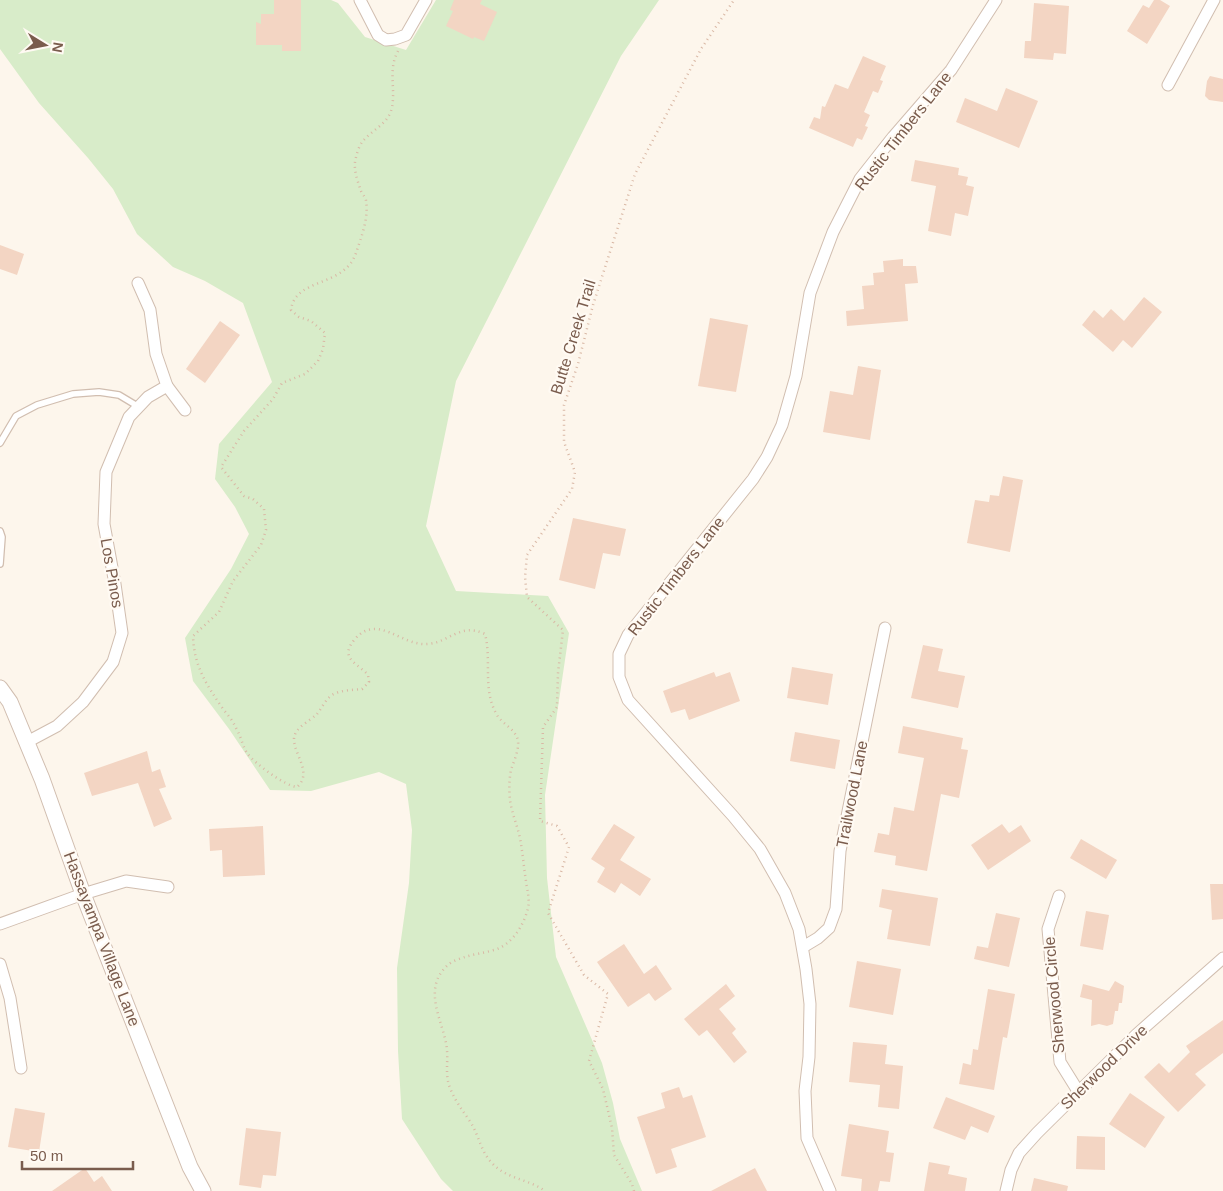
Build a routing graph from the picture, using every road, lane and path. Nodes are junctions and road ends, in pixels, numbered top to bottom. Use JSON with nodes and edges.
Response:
{"nodes":[{"id":1,"x":360,"y":0,"type":"edge"},
{"id":2,"x":426,"y":0,"type":"edge"},
{"id":3,"x":734,"y":0,"type":"edge"},
{"id":4,"x":996,"y":0,"type":"edge"},
{"id":5,"x":1214,"y":0,"type":"edge"},
{"id":6,"x":406,"y":35,"type":"junction"},
{"id":7,"x":1168,"y":85,"type":"dead end"},
{"id":8,"x":138,"y":283,"type":"dead end"},
{"id":9,"x":167,"y":386,"type":"junction"},
{"id":10,"x":139,"y":407,"type":"junction"},
{"id":11,"x":185,"y":410,"type":"dead end"},
{"id":12,"x":0,"y":443,"type":"edge"},
{"id":13,"x":0,"y":531,"type":"edge"},
{"id":14,"x":0,"y":564,"type":"edge"},
{"id":15,"x":885,"y":628,"type":"dead end"},
{"id":16,"x":0,"y":688,"type":"edge"},
{"id":17,"x":27,"y":742,"type":"junction"},
{"id":18,"x":168,"y":887,"type":"dead end"},
{"id":19,"x":83,"y":894,"type":"junction"},
{"id":20,"x":1059,"y":896,"type":"dead end"},
{"id":21,"x":0,"y":924,"type":"edge"},
{"id":22,"x":803,"y":947,"type":"junction"},
{"id":23,"x":1223,"y":958,"type":"edge"},
{"id":24,"x":0,"y":964,"type":"edge"},
{"id":25,"x":21,"y":1068,"type":"dead end"},
{"id":26,"x":1078,"y":1091,"type":"junction"},
{"id":27,"x":203,"y":1191,"type":"edge"},
{"id":28,"x":545,"y":1191,"type":"edge"},
{"id":29,"x":634,"y":1191,"type":"edge"},
{"id":30,"x":830,"y":1191,"type":"edge"},
{"id":31,"x":1006,"y":1191,"type":"edge"}],
"edges":[{"from":1,"to":6,"type":"street"},
{"from":2,"to":6,"type":"street"},
{"from":3,"to":29,"type":"path","name":"Butte Creek Trail"},
{"from":4,"to":22,"type":"street","name":"Rustic Timbers Lane"},
{"from":5,"to":7,"type":"street"},
{"from":6,"to":28,"type":"path"},
{"from":8,"to":9,"type":"street"},
{"from":9,"to":10,"type":"street","name":"Los Pinos"},
{"from":9,"to":11,"type":"street"},
{"from":10,"to":12,"type":"lane"},
{"from":10,"to":17,"type":"street","name":"Los Pinos"},
{"from":13,"to":14,"type":"lane"},
{"from":15,"to":22,"type":"street","name":"Trailwood Lane"},
{"from":16,"to":17,"type":"street","name":"Hassayampa Village Lane"},
{"from":17,"to":19,"type":"street","name":"Hassayampa Village Lane"},
{"from":18,"to":19,"type":"street"},
{"from":19,"to":21,"type":"street"},
{"from":19,"to":27,"type":"street","name":"Hassayampa Village Lane"},
{"from":20,"to":26,"type":"street","name":"Sherwood Circle"},
{"from":22,"to":30,"type":"street","name":"Rustic Timbers Lane"},
{"from":23,"to":26,"type":"street","name":"Sherwood Drive"},
{"from":24,"to":25,"type":"street"},
{"from":26,"to":31,"type":"street","name":"Sherwood Drive"}]}
